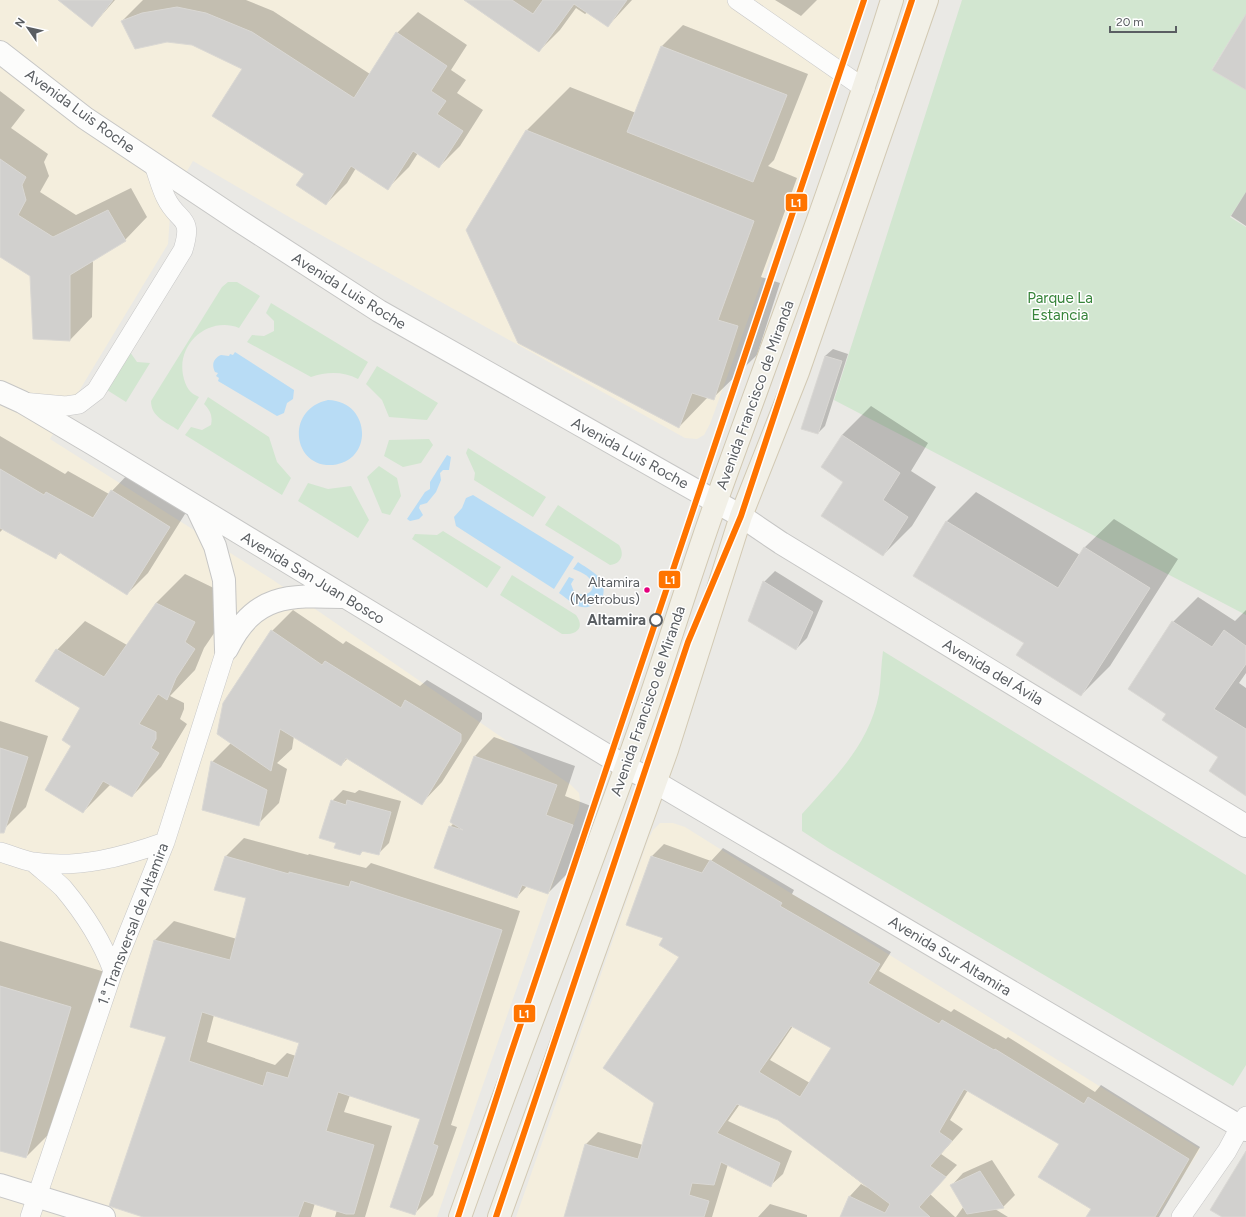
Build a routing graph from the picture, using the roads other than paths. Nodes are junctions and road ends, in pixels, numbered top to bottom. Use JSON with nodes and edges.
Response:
{"nodes":[{"id":1,"x":737,"y":0,"type":"edge"},
{"id":2,"x":892,"y":0,"type":"edge"},
{"id":3,"x":927,"y":0,"type":"edge"},
{"id":4,"x":0,"y":52,"type":"edge"},
{"id":5,"x":865,"y":89,"type":"junction"},
{"id":6,"x":154,"y":165,"type":"junction"},
{"id":7,"x":0,"y":392,"type":"edge"},
{"id":8,"x":22,"y":402,"type":"junction"},
{"id":9,"x":716,"y":502,"type":"junction"},
{"id":10,"x":197,"y":508,"type":"junction"},
{"id":11,"x":741,"y":516,"type":"junction"},
{"id":12,"x":345,"y":598,"type":"junction"},
{"id":13,"x":226,"y":650,"type":"junction"},
{"id":14,"x":626,"y":767,"type":"junction"},
{"id":15,"x":655,"y":782,"type":"junction"},
{"id":16,"x":1246,"y":826,"type":"edge"},
{"id":17,"x":165,"y":842,"type":"junction"},
{"id":18,"x":0,"y":852,"type":"edge"},
{"id":19,"x":32,"y":862,"type":"junction"},
{"id":20,"x":113,"y":971,"type":"junction"},
{"id":21,"x":1244,"y":1124,"type":"edge"},
{"id":22,"x":0,"y":1186,"type":"edge"},
{"id":23,"x":38,"y":1197,"type":"junction"},
{"id":24,"x":30,"y":1217,"type":"edge"},
{"id":25,"x":104,"y":1217,"type":"edge"},
{"id":26,"x":460,"y":1217,"type":"edge"},
{"id":27,"x":499,"y":1217,"type":"edge"},
{"id":28,"x":1181,"y":1217,"type":"edge"}],
"edges":[{"from":1,"to":5,"type":"street"},
{"from":2,"to":5,"type":"main road","name":"Avenida Francisco de Miranda"},
{"from":3,"to":11,"type":"main road","name":"Avenida Francisco de Miranda"},
{"from":4,"to":6,"type":"main road","name":"Avenida Luis Roche"},
{"from":5,"to":9,"type":"main road","name":"Avenida Francisco de Miranda"},
{"from":6,"to":8,"type":"street"},
{"from":6,"to":9,"type":"main road","name":"Avenida Luis Roche"},
{"from":7,"to":8,"type":"main road","name":"Avenida San Juan Bosco"},
{"from":8,"to":10,"type":"main road","name":"Avenida San Juan Bosco"},
{"from":9,"to":11,"type":"main road","name":"Avenida Luis Roche"},
{"from":9,"to":14,"type":"main road","name":"Avenida Francisco de Miranda"},
{"from":10,"to":12,"type":"main road","name":"Avenida San Juan Bosco"},
{"from":10,"to":13,"type":"main road"},
{"from":11,"to":15,"type":"main road","name":"Avenida Francisco de Miranda"},
{"from":11,"to":16,"type":"main road","name":"Avenida del Ávila"},
{"from":12,"to":13,"type":"main road"},
{"from":12,"to":14,"type":"main road","name":"Avenida San Juan Bosco"},
{"from":13,"to":17,"type":"street","name":"1.ª Transversal de Altamira"},
{"from":14,"to":15,"type":"main road","name":"Avenida San Juan Bosco"},
{"from":14,"to":26,"type":"main road","name":"Avenida Francisco de Miranda"},
{"from":15,"to":21,"type":"main road","name":"Avenida Sur Altamira"},
{"from":15,"to":27,"type":"main road","name":"Avenida Francisco de Miranda"},
{"from":17,"to":19,"type":"street"},
{"from":17,"to":20,"type":"street","name":"1.ª Transversal de Altamira"},
{"from":18,"to":19,"type":"street"},
{"from":19,"to":20,"type":"street"},
{"from":20,"to":23,"type":"street","name":"1.ª Transversal de Altamira"},
{"from":21,"to":28,"type":"street"},
{"from":22,"to":23,"type":"main road"},
{"from":23,"to":24,"type":"street","name":"1.ª Transversal de Altamira"},
{"from":23,"to":25,"type":"main road"}]}
